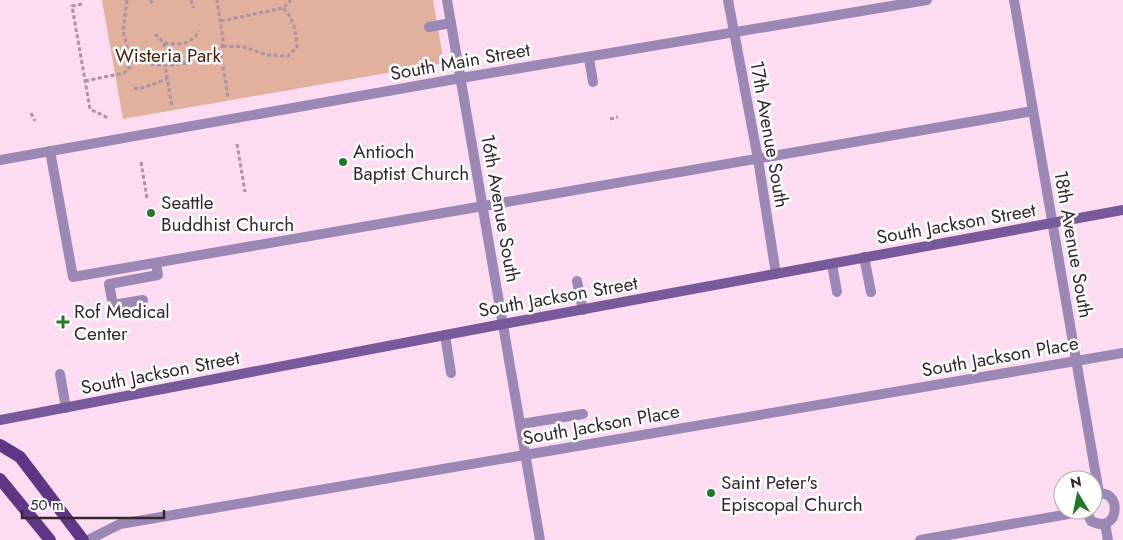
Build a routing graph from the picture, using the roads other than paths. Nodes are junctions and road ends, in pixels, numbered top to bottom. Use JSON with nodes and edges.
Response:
{"nodes":[{"id":1,"x":447,"y":0,"type":"edge"},
{"id":2,"x":728,"y":0,"type":"edge"},
{"id":3,"x":927,"y":0,"type":"edge"},
{"id":4,"x":1014,"y":0,"type":"edge"},
{"id":5,"x":451,"y":23,"type":"junction"},
{"id":6,"x":429,"y":26,"type":"dead end"},
{"id":7,"x":733,"y":32,"type":"junction"},
{"id":8,"x":589,"y":58,"type":"junction"},
{"id":9,"x":461,"y":78,"type":"junction"},
{"id":10,"x":593,"y":82,"type":"dead end"},
{"id":11,"x":1033,"y":111,"type":"junction"},
{"id":12,"x":50,"y":151,"type":"junction"},
{"id":13,"x":758,"y":158,"type":"junction"},
{"id":14,"x":0,"y":160,"type":"edge"},
{"id":15,"x":482,"y":206,"type":"junction"},
{"id":16,"x":1123,"y":210,"type":"edge"},
{"id":17,"x":1053,"y":223,"type":"junction"},
{"id":18,"x":864,"y":257,"type":"junction"},
{"id":19,"x":156,"y":262,"type":"junction"},
{"id":20,"x":832,"y":264,"type":"junction"},
{"id":21,"x":776,"y":274,"type":"junction"},
{"id":22,"x":577,"y":281,"type":"dead end"},
{"id":23,"x":837,"y":292,"type":"dead end"},
{"id":24,"x":871,"y":292,"type":"dead end"},
{"id":25,"x":143,"y":300,"type":"dead end"},
{"id":26,"x":583,"y":310,"type":"junction"},
{"id":27,"x":503,"y":324,"type":"junction"},
{"id":28,"x":445,"y":335,"type":"junction"},
{"id":29,"x":1123,"y":352,"type":"edge"},
{"id":30,"x":1077,"y":360,"type":"junction"},
{"id":31,"x":451,"y":372,"type":"dead end"},
{"id":32,"x":60,"y":374,"type":"dead end"},
{"id":33,"x":66,"y":408,"type":"junction"},
{"id":34,"x":583,"y":414,"type":"dead end"},
{"id":35,"x":0,"y":420,"type":"edge"},
{"id":36,"x":521,"y":424,"type":"junction"},
{"id":37,"x":0,"y":445,"type":"edge"},
{"id":38,"x":526,"y":454,"type":"junction"},
{"id":39,"x":1092,"y":470,"type":"edge"},
{"id":40,"x":0,"y":479,"type":"edge"},
{"id":41,"x":1103,"y":495,"type":"edge"},
{"id":42,"x":1120,"y":505,"type":"edge"},
{"id":43,"x":1053,"y":516,"type":"edge"},
{"id":44,"x":1091,"y":520,"type":"edge"},
{"id":45,"x":1105,"y":524,"type":"junction"},
{"id":46,"x":50,"y":540,"type":"edge"},
{"id":47,"x":83,"y":540,"type":"edge"},
{"id":48,"x":88,"y":540,"type":"edge"},
{"id":49,"x":540,"y":540,"type":"edge"},
{"id":50,"x":920,"y":540,"type":"edge"},
{"id":51,"x":1108,"y":540,"type":"edge"}],
"edges":[{"from":1,"to":5,"type":"street","name":"16th Avenue South"},
{"from":2,"to":7,"type":"street","name":"17th Avenue South"},
{"from":3,"to":7,"type":"street","name":"South Main Street"},
{"from":4,"to":11,"type":"street","name":"18th Avenue South"},
{"from":5,"to":6,"type":"street"},
{"from":5,"to":9,"type":"street","name":"16th Avenue South"},
{"from":7,"to":8,"type":"street","name":"South Main Street"},
{"from":7,"to":13,"type":"street","name":"17th Avenue South"},
{"from":8,"to":9,"type":"street","name":"South Main Street"},
{"from":8,"to":10,"type":"street"},
{"from":9,"to":12,"type":"street","name":"South Main Street"},
{"from":9,"to":15,"type":"street","name":"16th Avenue South"},
{"from":11,"to":13,"type":"street"},
{"from":11,"to":17,"type":"street","name":"18th Avenue South"},
{"from":12,"to":14,"type":"street","name":"South Main Street"},
{"from":12,"to":19,"type":"street"},
{"from":13,"to":15,"type":"street"},
{"from":13,"to":21,"type":"street","name":"17th Avenue South"},
{"from":15,"to":19,"type":"street"},
{"from":15,"to":27,"type":"street","name":"16th Avenue South"},
{"from":16,"to":17,"type":"main road","name":"South Jackson Street"},
{"from":17,"to":18,"type":"main road","name":"South Jackson Street"},
{"from":17,"to":30,"type":"street","name":"18th Avenue South"},
{"from":18,"to":20,"type":"main road","name":"South Jackson Street"},
{"from":18,"to":24,"type":"street"},
{"from":19,"to":25,"type":"street"},
{"from":20,"to":21,"type":"main road","name":"South Jackson Street"},
{"from":20,"to":23,"type":"street"},
{"from":21,"to":26,"type":"main road","name":"South Jackson Street"},
{"from":22,"to":26,"type":"street"},
{"from":26,"to":27,"type":"main road","name":"South Jackson Street"},
{"from":27,"to":28,"type":"main road","name":"South Jackson Street"},
{"from":27,"to":36,"type":"street","name":"16th Avenue South"},
{"from":28,"to":31,"type":"street"},
{"from":28,"to":33,"type":"main road","name":"South Jackson Street"},
{"from":29,"to":30,"type":"street","name":"South Jackson Place"},
{"from":30,"to":38,"type":"street","name":"South Jackson Place"},
{"from":30,"to":39,"type":"street","name":"18th Avenue South"},
{"from":32,"to":33,"type":"street"},
{"from":33,"to":35,"type":"main road","name":"South Jackson Street"},
{"from":34,"to":36,"type":"street"},
{"from":36,"to":38,"type":"street","name":"16th Avenue South"},
{"from":37,"to":47,"type":"main road"},
{"from":38,"to":48,"type":"street","name":"South Jackson Place"},
{"from":38,"to":49,"type":"street","name":"16th Avenue South"},
{"from":40,"to":46,"type":"main road"},
{"from":41,"to":42,"type":"street"},
{"from":42,"to":45,"type":"street"},
{"from":43,"to":50,"type":"street"},
{"from":44,"to":45,"type":"street"},
{"from":45,"to":51,"type":"street"}]}
